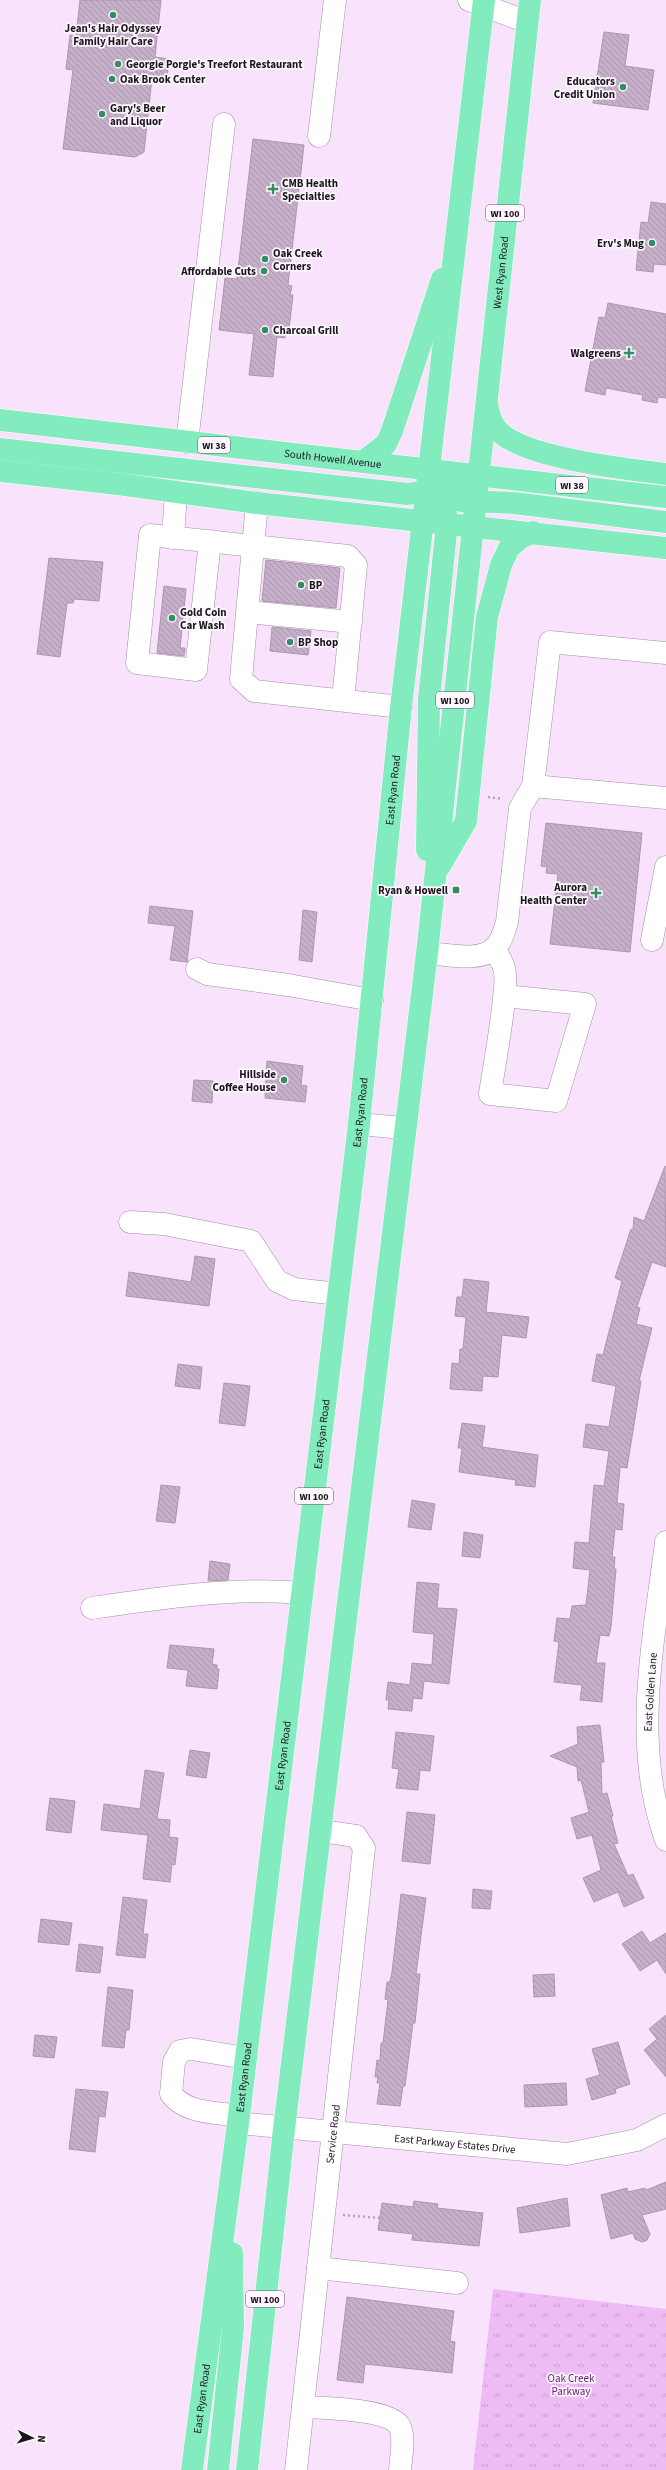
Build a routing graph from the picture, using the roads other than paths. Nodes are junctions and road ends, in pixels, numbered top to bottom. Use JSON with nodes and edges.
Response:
{"nodes":[{"id":1,"x":335,"y":0,"type":"edge"},
{"id":2,"x":530,"y":0,"type":"edge"},
{"id":3,"x":479,"y":2,"type":"edge"},
{"id":4,"x":527,"y":22,"type":"junction"},
{"id":5,"x":224,"y":124,"type":"dead end"},
{"id":6,"x":320,"y":136,"type":"dead end"},
{"id":7,"x":457,"y":234,"type":"junction"},
{"id":8,"x":486,"y":404,"type":"junction"},
{"id":9,"x":0,"y":420,"type":"edge"},
{"id":10,"x":187,"y":442,"type":"junction"},
{"id":11,"x":0,"y":449,"type":"edge"},
{"id":12,"x":365,"y":460,"type":"junction"},
{"id":13,"x":429,"y":468,"type":"junction"},
{"id":14,"x":0,"y":471,"type":"edge"},
{"id":15,"x":478,"y":474,"type":"junction"},
{"id":16,"x":666,"y":474,"type":"edge"},
{"id":17,"x":176,"y":492,"type":"junction"},
{"id":18,"x":666,"y":497,"type":"edge"},
{"id":19,"x":476,"y":500,"type":"junction"},
{"id":20,"x":257,"y":503,"type":"junction"},
{"id":21,"x":440,"y":503,"type":"junction"},
{"id":22,"x":424,"y":521,"type":"junction"},
{"id":23,"x":666,"y":522,"type":"edge"},
{"id":24,"x":474,"y":526,"type":"junction"},
{"id":25,"x":533,"y":532,"type":"junction"},
{"id":26,"x":173,"y":538,"type":"junction"},
{"id":27,"x":210,"y":541,"type":"junction"},
{"id":28,"x":253,"y":546,"type":"junction"},
{"id":29,"x":666,"y":548,"type":"edge"},
{"id":30,"x":248,"y":612,"type":"junction"},
{"id":31,"x":351,"y":622,"type":"junction"},
{"id":32,"x":666,"y":653,"type":"edge"},
{"id":33,"x":344,"y":700,"type":"junction"},
{"id":34,"x":401,"y":707,"type":"junction"},
{"id":35,"x":533,"y":786,"type":"junction"},
{"id":36,"x":666,"y":798,"type":"edge"},
{"id":37,"x":666,"y":867,"type":"edge"},
{"id":38,"x":436,"y":874,"type":"junction"},
{"id":39,"x":432,"y":902,"type":"junction"},
{"id":40,"x":652,"y":940,"type":"dead end"},
{"id":41,"x":494,"y":948,"type":"junction"},
{"id":42,"x":427,"y":953,"type":"junction"},
{"id":43,"x":196,"y":969,"type":"dead end"},
{"id":44,"x":504,"y":996,"type":"junction"},
{"id":45,"x":372,"y":1000,"type":"junction"},
{"id":46,"x":359,"y":1124,"type":"junction"},
{"id":47,"x":404,"y":1128,"type":"junction"},
{"id":48,"x":130,"y":1222,"type":"dead end"},
{"id":49,"x":338,"y":1294,"type":"junction"},
{"id":50,"x":666,"y":1542,"type":"edge"},
{"id":51,"x":302,"y":1593,"type":"junction"},
{"id":52,"x":92,"y":1608,"type":"dead end"},
{"id":53,"x":321,"y":1831,"type":"junction"},
{"id":54,"x":666,"y":1840,"type":"edge"},
{"id":55,"x":246,"y":2058,"type":"junction"},
{"id":56,"x":239,"y":2120,"type":"junction"},
{"id":57,"x":666,"y":2125,"type":"edge"},
{"id":58,"x":284,"y":2129,"type":"junction"},
{"id":59,"x":333,"y":2134,"type":"junction"},
{"id":60,"x":230,"y":2186,"type":"junction"},
{"id":61,"x":318,"y":2268,"type":"junction"},
{"id":62,"x":456,"y":2283,"type":"dead end"},
{"id":63,"x":303,"y":2406,"type":"junction"},
{"id":64,"x":192,"y":2470,"type":"edge"},
{"id":65,"x":218,"y":2470,"type":"edge"},
{"id":66,"x":246,"y":2470,"type":"edge"},
{"id":67,"x":296,"y":2470,"type":"edge"},
{"id":68,"x":400,"y":2470,"type":"edge"}],
"edges":[{"from":1,"to":6,"type":"street"},
{"from":2,"to":4,"type":"main road","name":"West Ryan Road","number":"WI 100"},
{"from":3,"to":4,"type":"street"},
{"from":3,"to":7,"type":"main road","number":"WI 100"},
{"from":4,"to":8,"type":"main road","name":"West Ryan Road","number":"WI 100"},
{"from":5,"to":10,"type":"street"},
{"from":7,"to":12,"type":"main road"},
{"from":7,"to":13,"type":"main road","number":"WI 100"},
{"from":8,"to":15,"type":"main road","name":"West Ryan Road","number":"WI 100"},
{"from":8,"to":16,"type":"main road"},
{"from":9,"to":10,"type":"main road","name":"South Howell Avenue","number":"WI 38"},
{"from":10,"to":12,"type":"main road","name":"South Howell Avenue","number":"WI 38"},
{"from":11,"to":21,"type":"main road"},
{"from":12,"to":13,"type":"main road","name":"South Howell Avenue","number":"WI 38"},
{"from":13,"to":15,"type":"main road","name":"South Howell Avenue","number":"WI 38"},
{"from":13,"to":21,"type":"main road","name":"East Ryan Road","number":"WI 100"},
{"from":14,"to":17,"type":"main road"},
{"from":15,"to":18,"type":"main road","name":"South Howell Avenue","number":"WI 38"},
{"from":15,"to":19,"type":"main road","number":"WI 100"},
{"from":15,"to":21,"type":"main road"},
{"from":17,"to":20,"type":"main road"},
{"from":17,"to":26,"type":"street"},
{"from":19,"to":21,"type":"main road"},
{"from":19,"to":23,"type":"main road"},
{"from":19,"to":24,"type":"main road","number":"WI 100"},
{"from":20,"to":22,"type":"main road"},
{"from":20,"to":28,"type":"street"},
{"from":21,"to":22,"type":"main road","name":"East Ryan Road","number":"WI 100"},
{"from":21,"to":22,"type":"main road"},
{"from":21,"to":24,"type":"main road"},
{"from":21,"to":39,"type":"main road"},
{"from":22,"to":34,"type":"main road","name":"East Ryan Road","number":"WI 100"},
{"from":24,"to":25,"type":"main road"},
{"from":24,"to":38,"type":"main road","number":"WI 100"},
{"from":25,"to":29,"type":"main road"},
{"from":25,"to":38,"type":"main road"},
{"from":26,"to":27,"type":"street"},
{"from":26,"to":27,"type":"street"},
{"from":27,"to":28,"type":"street"},
{"from":28,"to":30,"type":"street"},
{"from":28,"to":31,"type":"street"},
{"from":30,"to":31,"type":"street"},
{"from":30,"to":33,"type":"street"},
{"from":31,"to":33,"type":"street"},
{"from":32,"to":35,"type":"street"},
{"from":33,"to":34,"type":"street"},
{"from":34,"to":45,"type":"main road","name":"East Ryan Road","number":"WI 100"},
{"from":35,"to":36,"type":"street"},
{"from":35,"to":41,"type":"street"},
{"from":37,"to":40,"type":"street"},
{"from":38,"to":39,"type":"main road","number":"WI 100"},
{"from":39,"to":42,"type":"main road","number":"WI 100"},
{"from":41,"to":42,"type":"street"},
{"from":41,"to":44,"type":"street"},
{"from":42,"to":47,"type":"main road","number":"WI 100"},
{"from":43,"to":45,"type":"street"},
{"from":44,"to":44,"type":"street"},
{"from":45,"to":46,"type":"main road","name":"East Ryan Road","number":"WI 100"},
{"from":46,"to":47,"type":"street"},
{"from":46,"to":49,"type":"main road","name":"East Ryan Road","number":"WI 100"},
{"from":47,"to":53,"type":"main road","number":"WI 100"},
{"from":48,"to":49,"type":"street"},
{"from":49,"to":51,"type":"main road","name":"East Ryan Road","number":"WI 100"},
{"from":50,"to":54,"type":"street","name":"East Golden Lane"},
{"from":51,"to":52,"type":"street"},
{"from":51,"to":55,"type":"main road","name":"East Ryan Road","number":"WI 100"},
{"from":53,"to":58,"type":"main road","number":"WI 100"},
{"from":53,"to":59,"type":"street","name":"Service Road"},
{"from":55,"to":56,"type":"main road","name":"East Ryan Road","number":"WI 100"},
{"from":55,"to":56,"type":"street","name":"East Parkway Estates Drive"},
{"from":56,"to":58,"type":"street","name":"East Parkway Estates Drive"},
{"from":56,"to":60,"type":"main road","name":"East Ryan Road","number":"WI 100"},
{"from":57,"to":59,"type":"street","name":"East Parkway Estates Drive"},
{"from":58,"to":59,"type":"street","name":"East Parkway Estates Drive"},
{"from":58,"to":66,"type":"main road","number":"WI 100"},
{"from":59,"to":61,"type":"street","name":"Service Road"},
{"from":60,"to":64,"type":"main road","name":"East Ryan Road","number":"WI 100"},
{"from":60,"to":65,"type":"main road"},
{"from":61,"to":62,"type":"street"},
{"from":61,"to":63,"type":"street","name":"Service Road"},
{"from":63,"to":67,"type":"street","name":"Service Road"},
{"from":63,"to":68,"type":"street"}]}
